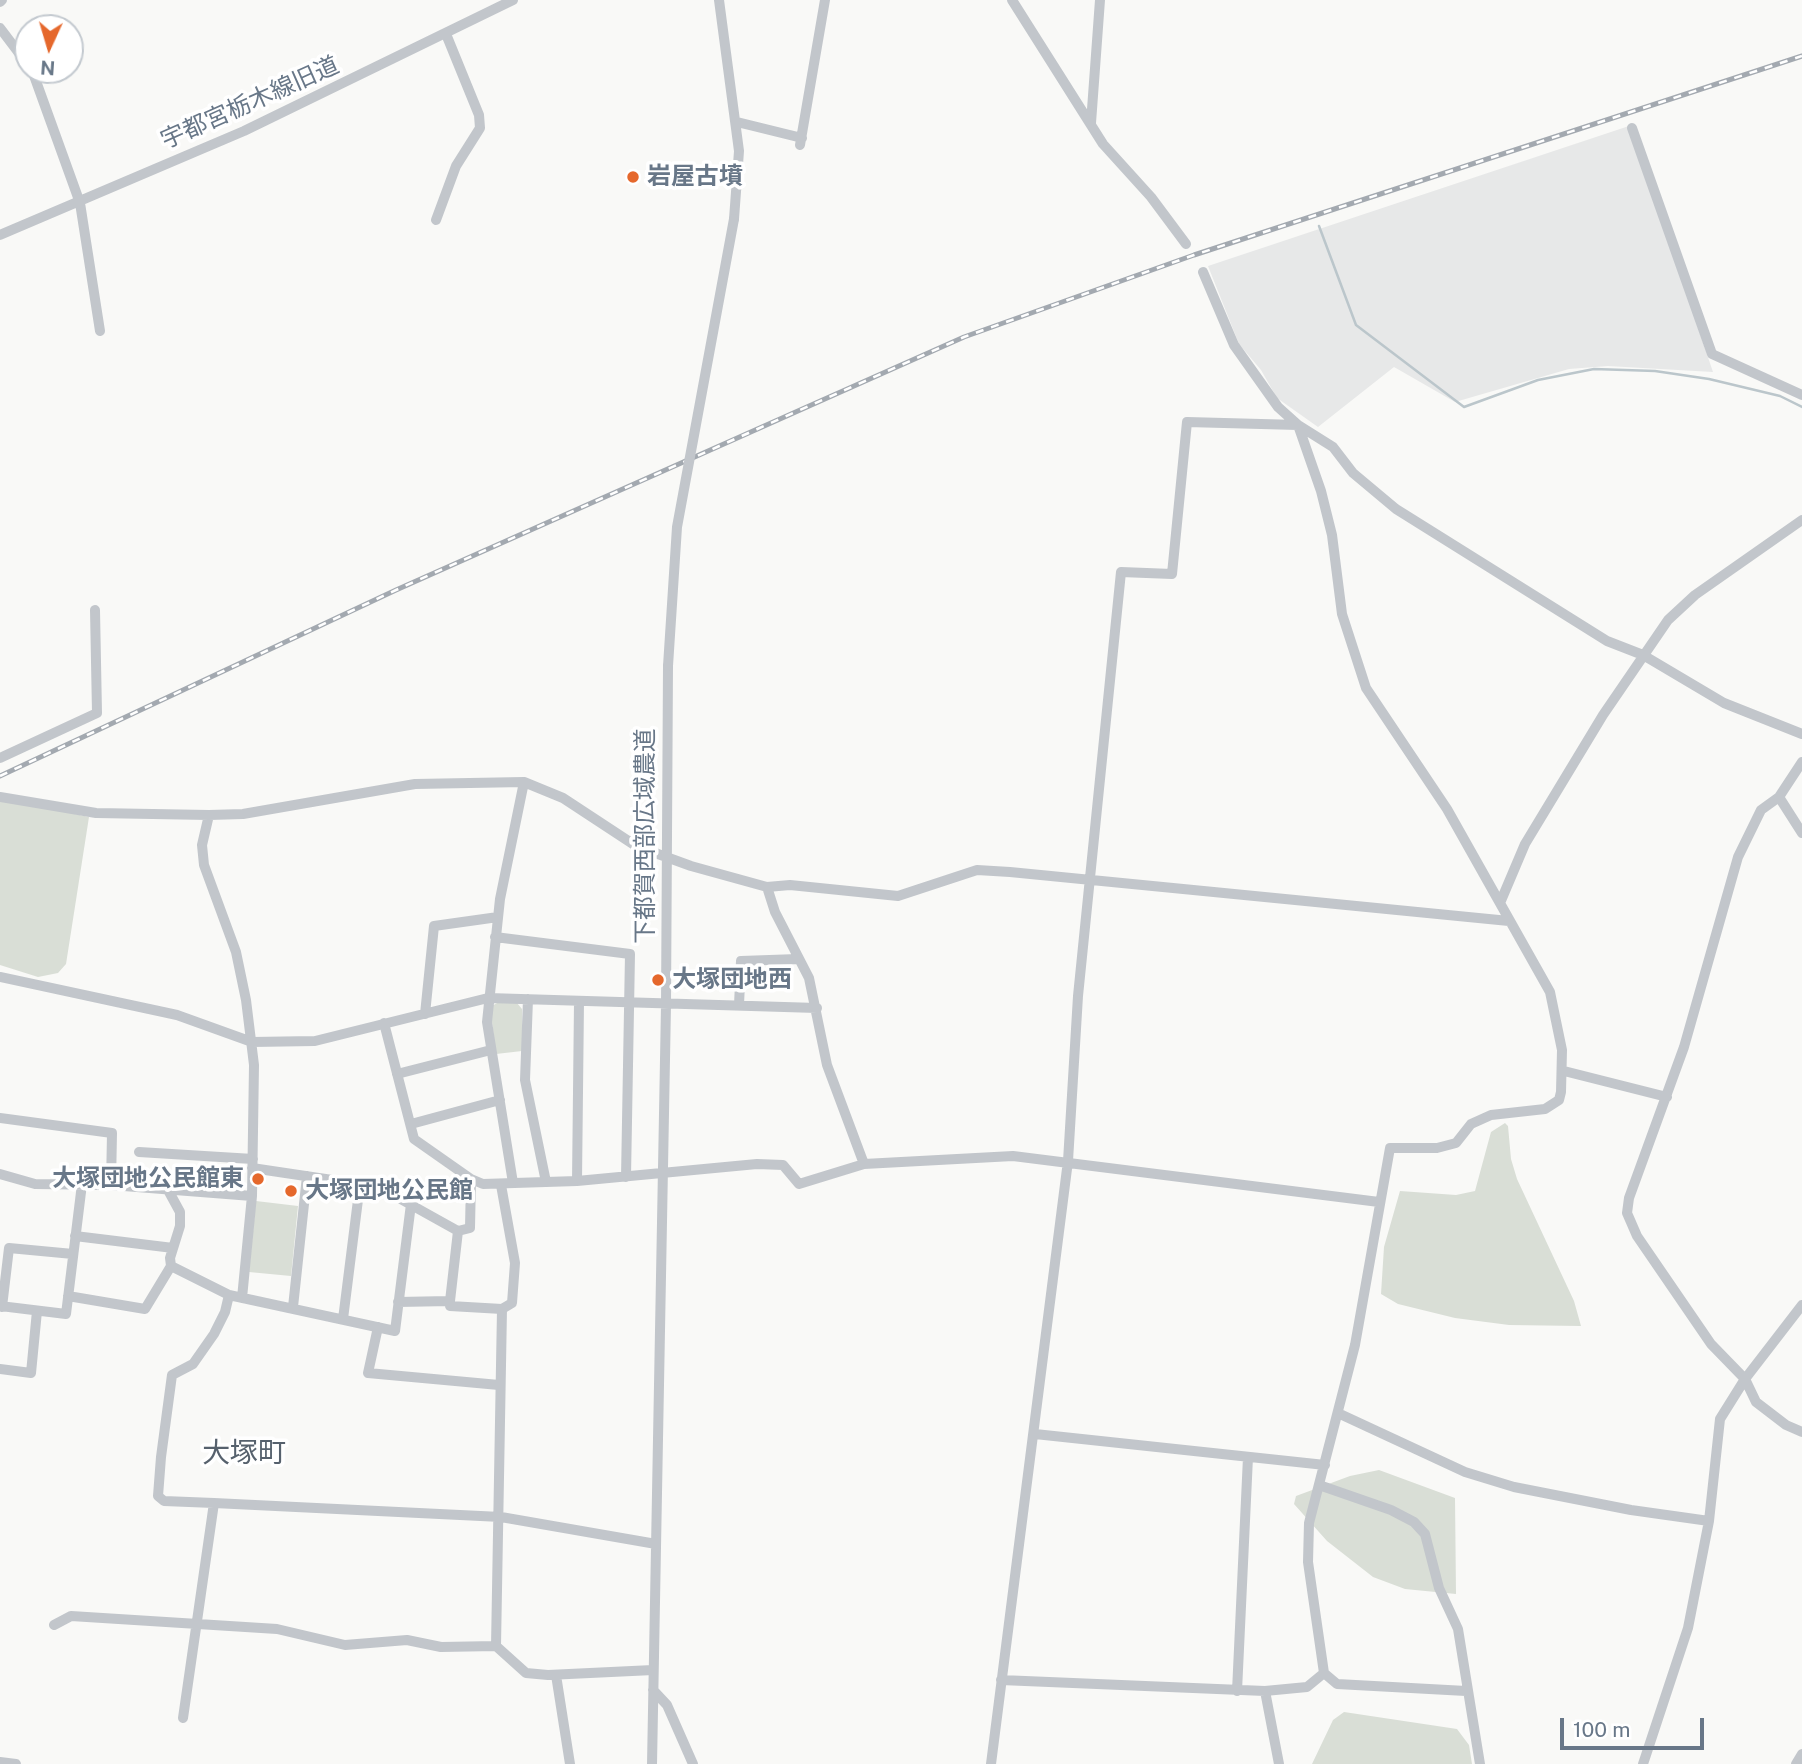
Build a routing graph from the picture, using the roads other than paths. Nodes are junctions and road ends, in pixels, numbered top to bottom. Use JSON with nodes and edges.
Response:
{"nodes":[{"id":1,"x":513,"y":0,"type":"edge"},
{"id":2,"x":719,"y":0,"type":"edge"},
{"id":3,"x":825,"y":0,"type":"edge"},
{"id":4,"x":1012,"y":0,"type":"edge"},
{"id":5,"x":1100,"y":0,"type":"edge"},
{"id":6,"x":0,"y":28,"type":"edge"},
{"id":7,"x":446,"y":34,"type":"junction"},
{"id":8,"x":14,"y":46,"type":"edge"},
{"id":9,"x":37,"y":84,"type":"edge"},
{"id":10,"x":737,"y":122,"type":"junction"},
{"id":11,"x":1091,"y":123,"type":"junction"},
{"id":12,"x":1632,"y":128,"type":"dead end"},
{"id":13,"x":80,"y":203,"type":"junction"},
{"id":14,"x":436,"y":220,"type":"dead end"},
{"id":15,"x":0,"y":235,"type":"edge"},
{"id":16,"x":1186,"y":244,"type":"dead end"},
{"id":17,"x":1203,"y":272,"type":"dead end"},
{"id":18,"x":100,"y":331,"type":"dead end"},
{"id":19,"x":1802,"y":395,"type":"edge"},
{"id":20,"x":1298,"y":425,"type":"junction"},
{"id":21,"x":1802,"y":520,"type":"edge"},
{"id":22,"x":95,"y":610,"type":"dead end"},
{"id":23,"x":1643,"y":655,"type":"junction"},
{"id":24,"x":1802,"y":734,"type":"edge"},
{"id":25,"x":0,"y":758,"type":"edge"},
{"id":26,"x":1802,"y":762,"type":"edge"},
{"id":27,"x":524,"y":782,"type":"junction"},
{"id":28,"x":0,"y":797,"type":"edge"},
{"id":29,"x":1779,"y":797,"type":"junction"},
{"id":30,"x":209,"y":815,"type":"junction"},
{"id":31,"x":1802,"y":833,"type":"edge"},
{"id":32,"x":667,"y":858,"type":"junction"},
{"id":33,"x":1089,"y":879,"type":"junction"},
{"id":34,"x":767,"y":887,"type":"junction"},
{"id":35,"x":1500,"y":903,"type":"junction"},
{"id":36,"x":498,"y":918,"type":"junction"},
{"id":37,"x":1509,"y":921,"type":"junction"},
{"id":38,"x":495,"y":937,"type":"junction"},
{"id":39,"x":798,"y":959,"type":"junction"},
{"id":40,"x":0,"y":977,"type":"edge"},
{"id":41,"x":488,"y":998,"type":"junction"},
{"id":42,"x":527,"y":999,"type":"junction"},
{"id":43,"x":579,"y":1002,"type":"junction"},
{"id":44,"x":628,"y":1003,"type":"junction"},
{"id":45,"x":666,"y":1005,"type":"junction"},
{"id":46,"x":739,"y":1005,"type":"junction"},
{"id":47,"x":817,"y":1008,"type":"junction"},
{"id":48,"x":425,"y":1014,"type":"junction"},
{"id":49,"x":384,"y":1023,"type":"junction"},
{"id":50,"x":252,"y":1042,"type":"junction"},
{"id":51,"x":491,"y":1050,"type":"junction"},
{"id":52,"x":1564,"y":1071,"type":"junction"},
{"id":53,"x":397,"y":1074,"type":"junction"},
{"id":54,"x":1667,"y":1097,"type":"junction"},
{"id":55,"x":500,"y":1100,"type":"junction"},
{"id":56,"x":0,"y":1118,"type":"edge"},
{"id":57,"x":411,"y":1124,"type":"junction"},
{"id":58,"x":139,"y":1152,"type":"dead end"},
{"id":59,"x":1068,"y":1161,"type":"junction"},
{"id":60,"x":253,"y":1163,"type":"junction"},
{"id":61,"x":864,"y":1164,"type":"junction"},
{"id":62,"x":0,"y":1174,"type":"edge"},
{"id":63,"x":662,"y":1174,"type":"junction"},
{"id":64,"x":307,"y":1176,"type":"junction"},
{"id":65,"x":626,"y":1177,"type":"junction"},
{"id":66,"x":471,"y":1179,"type":"junction"},
{"id":67,"x":577,"y":1181,"type":"junction"},
{"id":68,"x":546,"y":1182,"type":"junction"},
{"id":69,"x":513,"y":1183,"type":"junction"},
{"id":70,"x":82,"y":1184,"type":"junction"},
{"id":71,"x":360,"y":1184,"type":"junction"},
{"id":72,"x":111,"y":1185,"type":"junction"},
{"id":73,"x":501,"y":1185,"type":"junction"},
{"id":74,"x":168,"y":1190,"type":"junction"},
{"id":75,"x":252,"y":1196,"type":"junction"},
{"id":76,"x":1379,"y":1202,"type":"junction"},
{"id":77,"x":411,"y":1204,"type":"junction"},
{"id":78,"x":458,"y":1231,"type":"junction"},
{"id":79,"x":75,"y":1237,"type":"junction"},
{"id":80,"x":173,"y":1248,"type":"junction"},
{"id":81,"x":73,"y":1254,"type":"junction"},
{"id":82,"x":171,"y":1266,"type":"junction"},
{"id":83,"x":229,"y":1295,"type":"junction"},
{"id":84,"x":68,"y":1296,"type":"junction"},
{"id":85,"x":242,"y":1298,"type":"junction"},
{"id":86,"x":450,"y":1301,"type":"junction"},
{"id":87,"x":398,"y":1302,"type":"junction"},
{"id":88,"x":1,"y":1306,"type":"edge"},
{"id":89,"x":1802,"y":1306,"type":"edge"},
{"id":90,"x":293,"y":1307,"type":"junction"},
{"id":91,"x":502,"y":1308,"type":"junction"},
{"id":92,"x":37,"y":1311,"type":"junction"},
{"id":93,"x":343,"y":1319,"type":"junction"},
{"id":94,"x":378,"y":1327,"type":"junction"},
{"id":95,"x":0,"y":1369,"type":"edge"},
{"id":96,"x":1745,"y":1378,"type":"junction"},
{"id":97,"x":499,"y":1385,"type":"junction"},
{"id":98,"x":1340,"y":1414,"type":"junction"},
{"id":99,"x":1802,"y":1432,"type":"edge"},
{"id":100,"x":1035,"y":1434,"type":"junction"},
{"id":101,"x":1248,"y":1457,"type":"junction"},
{"id":102,"x":1325,"y":1465,"type":"junction"},
{"id":103,"x":1320,"y":1485,"type":"junction"},
{"id":104,"x":214,"y":1503,"type":"junction"},
{"id":105,"x":500,"y":1517,"type":"junction"},
{"id":106,"x":1709,"y":1521,"type":"junction"},
{"id":107,"x":656,"y":1544,"type":"junction"},
{"id":108,"x":195,"y":1624,"type":"junction"},
{"id":109,"x":54,"y":1625,"type":"dead end"},
{"id":110,"x":496,"y":1646,"type":"junction"},
{"id":111,"x":653,"y":1670,"type":"junction"},
{"id":112,"x":1324,"y":1673,"type":"junction"},
{"id":113,"x":556,"y":1675,"type":"junction"},
{"id":114,"x":1001,"y":1680,"type":"junction"},
{"id":115,"x":653,"y":1690,"type":"junction"},
{"id":116,"x":1265,"y":1691,"type":"junction"},
{"id":117,"x":1466,"y":1691,"type":"junction"},
{"id":118,"x":1237,"y":1692,"type":"junction"},
{"id":119,"x":183,"y":1718,"type":"dead end"},
{"id":120,"x":1802,"y":1754,"type":"edge"},
{"id":121,"x":0,"y":1762,"type":"edge"},
{"id":122,"x":16,"y":1764,"type":"edge"},
{"id":123,"x":570,"y":1764,"type":"edge"},
{"id":124,"x":652,"y":1764,"type":"edge"},
{"id":125,"x":694,"y":1764,"type":"edge"},
{"id":126,"x":992,"y":1764,"type":"edge"},
{"id":127,"x":1279,"y":1764,"type":"edge"},
{"id":128,"x":1480,"y":1764,"type":"edge"},
{"id":129,"x":1643,"y":1764,"type":"edge"},
{"id":130,"x":1796,"y":1764,"type":"edge"}],
"edges":[{"from":1,"to":7,"type":"street","name":"宇都宮栃木線旧道"},
{"from":2,"to":10,"type":"street"},
{"from":3,"to":10,"type":"street"},
{"from":4,"to":11,"type":"street"},
{"from":5,"to":11,"type":"street"},
{"from":6,"to":8,"type":"street"},
{"from":7,"to":13,"type":"street","name":"宇都宮栃木線旧道"},
{"from":7,"to":14,"type":"street"},
{"from":9,"to":13,"type":"street"},
{"from":10,"to":32,"type":"street","name":"下都賀西部広域農道","bridge":true},
{"from":11,"to":16,"type":"street"},
{"from":12,"to":19,"type":"street"},
{"from":13,"to":15,"type":"street","name":"宇都宮栃木線旧道"},
{"from":13,"to":18,"type":"street"},
{"from":17,"to":20,"type":"street"},
{"from":20,"to":23,"type":"street"},
{"from":20,"to":33,"type":"street"},
{"from":20,"to":35,"type":"street"},
{"from":21,"to":23,"type":"street"},
{"from":22,"to":25,"type":"street"},
{"from":23,"to":24,"type":"street"},
{"from":23,"to":35,"type":"street"},
{"from":26,"to":29,"type":"street"},
{"from":27,"to":30,"type":"street"},
{"from":27,"to":32,"type":"street"},
{"from":27,"to":36,"type":"street"},
{"from":28,"to":30,"type":"street"},
{"from":29,"to":31,"type":"street"},
{"from":29,"to":54,"type":"street"},
{"from":30,"to":50,"type":"street"},
{"from":32,"to":34,"type":"street"},
{"from":32,"to":45,"type":"street","name":"下都賀西部広域農道"},
{"from":33,"to":34,"type":"street"},
{"from":33,"to":37,"type":"street"},
{"from":33,"to":59,"type":"street"},
{"from":34,"to":39,"type":"street"},
{"from":35,"to":37,"type":"street"},
{"from":36,"to":38,"type":"street"},
{"from":36,"to":48,"type":"street"},
{"from":37,"to":52,"type":"street"},
{"from":38,"to":41,"type":"street"},
{"from":38,"to":44,"type":"street"},
{"from":39,"to":46,"type":"street"},
{"from":39,"to":47,"type":"street"},
{"from":40,"to":50,"type":"street"},
{"from":41,"to":42,"type":"street"},
{"from":41,"to":48,"type":"street"},
{"from":41,"to":51,"type":"street"},
{"from":42,"to":43,"type":"street"},
{"from":42,"to":68,"type":"street"},
{"from":43,"to":44,"type":"street"},
{"from":43,"to":67,"type":"street"},
{"from":44,"to":45,"type":"street"},
{"from":44,"to":65,"type":"street"},
{"from":45,"to":46,"type":"street"},
{"from":45,"to":63,"type":"street","name":"下都賀西部広域農道"},
{"from":46,"to":47,"type":"street"},
{"from":47,"to":61,"type":"street"},
{"from":48,"to":49,"type":"street"},
{"from":49,"to":50,"type":"street"},
{"from":49,"to":53,"type":"street"},
{"from":50,"to":60,"type":"street"},
{"from":51,"to":53,"type":"street"},
{"from":51,"to":55,"type":"street"},
{"from":52,"to":54,"type":"street"},
{"from":52,"to":76,"type":"street"},
{"from":53,"to":57,"type":"street"},
{"from":54,"to":96,"type":"street"},
{"from":55,"to":57,"type":"street"},
{"from":55,"to":69,"type":"street"},
{"from":56,"to":72,"type":"street"},
{"from":57,"to":66,"type":"street"},
{"from":58,"to":60,"type":"street"},
{"from":59,"to":61,"type":"street"},
{"from":59,"to":76,"type":"street"},
{"from":59,"to":100,"type":"street"},
{"from":60,"to":64,"type":"street"},
{"from":60,"to":75,"type":"street"},
{"from":61,"to":63,"type":"street"},
{"from":62,"to":70,"type":"street"},
{"from":63,"to":65,"type":"street"},
{"from":63,"to":107,"type":"street","name":"下都賀西部広域農道"},
{"from":64,"to":71,"type":"street"},
{"from":64,"to":90,"type":"street"},
{"from":65,"to":67,"type":"street"},
{"from":66,"to":73,"type":"street"},
{"from":66,"to":78,"type":"street"},
{"from":67,"to":68,"type":"street"},
{"from":68,"to":69,"type":"street"},
{"from":69,"to":73,"type":"street"},
{"from":70,"to":72,"type":"street"},
{"from":70,"to":79,"type":"street"},
{"from":71,"to":77,"type":"street"},
{"from":71,"to":93,"type":"street"},
{"from":72,"to":74,"type":"street"},
{"from":73,"to":91,"type":"street"},
{"from":74,"to":75,"type":"street"},
{"from":74,"to":80,"type":"street"},
{"from":75,"to":85,"type":"street"},
{"from":76,"to":98,"type":"street"},
{"from":77,"to":78,"type":"street"},
{"from":77,"to":87,"type":"street"},
{"from":78,"to":86,"type":"street"},
{"from":79,"to":80,"type":"street"},
{"from":79,"to":81,"type":"street"},
{"from":80,"to":82,"type":"street"},
{"from":81,"to":84,"type":"street"},
{"from":81,"to":88,"type":"street"},
{"from":82,"to":83,"type":"street"},
{"from":82,"to":84,"type":"street"},
{"from":83,"to":85,"type":"street"},
{"from":83,"to":104,"type":"street"},
{"from":84,"to":92,"type":"street"},
{"from":85,"to":90,"type":"street"},
{"from":86,"to":87,"type":"street"},
{"from":86,"to":91,"type":"street"},
{"from":87,"to":94,"type":"street"},
{"from":88,"to":92,"type":"street"},
{"from":89,"to":96,"type":"street"},
{"from":90,"to":93,"type":"street"},
{"from":91,"to":97,"type":"street"},
{"from":92,"to":95,"type":"street"},
{"from":93,"to":94,"type":"street"},
{"from":94,"to":97,"type":"street"},
{"from":96,"to":99,"type":"street"},
{"from":96,"to":106,"type":"street"},
{"from":97,"to":105,"type":"street"},
{"from":98,"to":102,"type":"street"},
{"from":98,"to":106,"type":"street"},
{"from":100,"to":101,"type":"street"},
{"from":100,"to":114,"type":"street"},
{"from":101,"to":102,"type":"street"},
{"from":101,"to":118,"type":"street"},
{"from":102,"to":103,"type":"street"},
{"from":103,"to":112,"type":"street"},
{"from":103,"to":117,"type":"street"},
{"from":104,"to":105,"type":"street"},
{"from":104,"to":108,"type":"street"},
{"from":105,"to":107,"type":"street"},
{"from":105,"to":110,"type":"street"},
{"from":106,"to":129,"type":"street"},
{"from":107,"to":111,"type":"street","name":"下都賀西部広域農道"},
{"from":108,"to":109,"type":"street"},
{"from":108,"to":110,"type":"street"},
{"from":108,"to":119,"type":"street"},
{"from":110,"to":113,"type":"street"},
{"from":111,"to":113,"type":"street"},
{"from":111,"to":115,"type":"street","name":"下都賀西部広域農道"},
{"from":112,"to":116,"type":"street"},
{"from":112,"to":117,"type":"street"},
{"from":113,"to":123,"type":"street"},
{"from":114,"to":118,"type":"street"},
{"from":114,"to":126,"type":"street"},
{"from":115,"to":124,"type":"street","name":"下都賀西部広域農道"},
{"from":115,"to":125,"type":"street"},
{"from":116,"to":118,"type":"street"},
{"from":116,"to":127,"type":"street"},
{"from":117,"to":128,"type":"street"},
{"from":120,"to":130,"type":"street"},
{"from":121,"to":122,"type":"street"}]}
